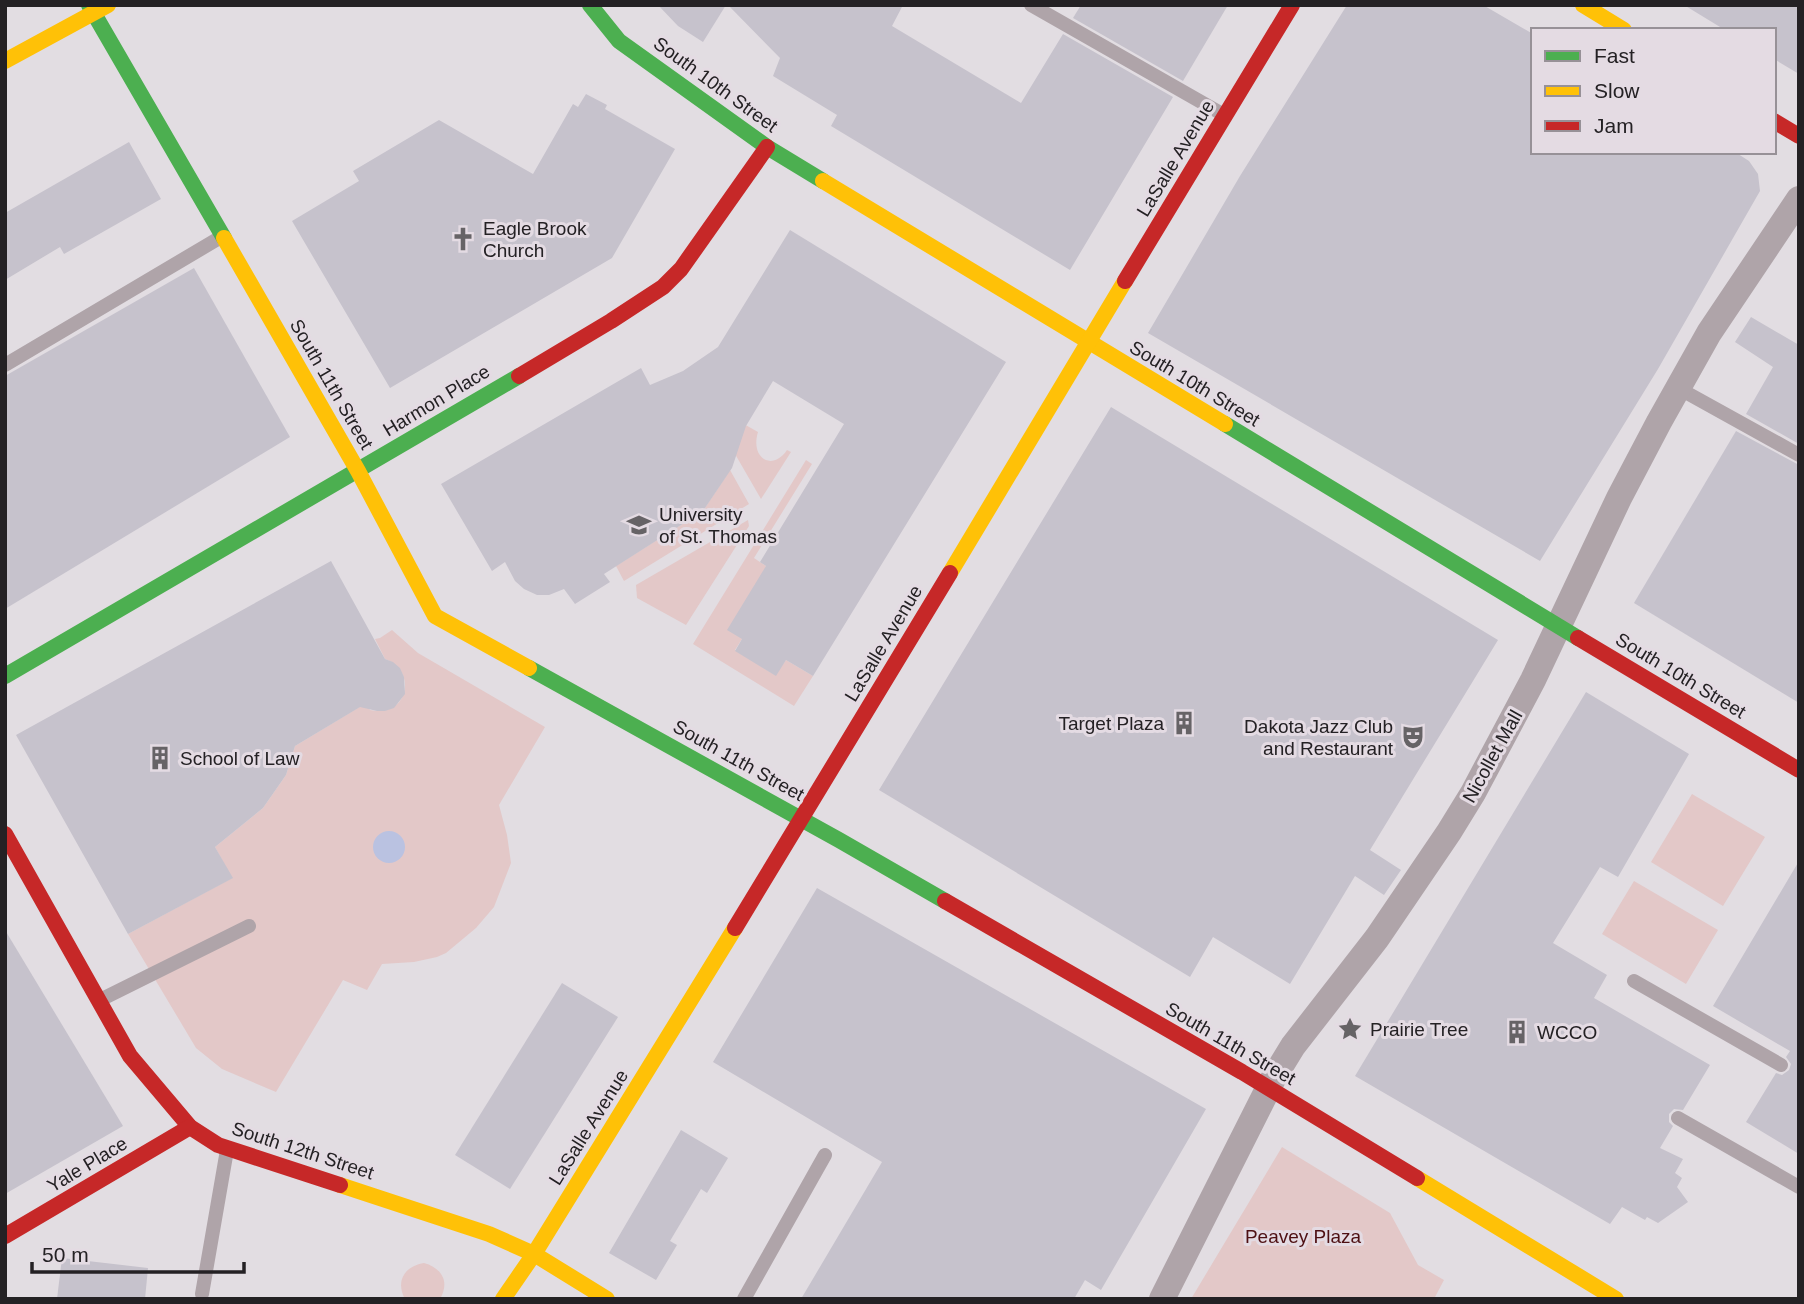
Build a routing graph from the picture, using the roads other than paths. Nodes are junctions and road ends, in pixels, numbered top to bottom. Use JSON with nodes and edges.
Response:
{"nodes":[{"id":1,"x":590,"y":5,"type":"edge"},
{"id":2,"x":1031,"y":5,"type":"edge"},
{"id":3,"x":1292,"y":5,"type":"edge"},
{"id":4,"x":1583,"y":5,"type":"edge"},
{"id":5,"x":97,"y":8,"type":"edge"},
{"id":6,"x":1621,"y":28,"type":"edge"},
{"id":7,"x":5,"y":61,"type":"edge"},
{"id":8,"x":1225,"y":116,"type":"junction"},
{"id":9,"x":1776,"y":122,"type":"edge"},
{"id":10,"x":1799,"y":136,"type":"edge"},
{"id":11,"x":767,"y":147,"type":"junction"},
{"id":12,"x":1799,"y":199,"type":"edge"},
{"id":13,"x":223,"y":236,"type":"junction"},
{"id":14,"x":1088,"y":343,"type":"junction"},
{"id":15,"x":5,"y":365,"type":"edge"},
{"id":16,"x":1678,"y":388,"type":"junction"},
{"id":17,"x":1799,"y":455,"type":"edge"},
{"id":18,"x":358,"y":471,"type":"junction"},
{"id":19,"x":1559,"y":626,"type":"junction"},
{"id":20,"x":5,"y":676,"type":"edge"},
{"id":21,"x":1799,"y":770,"type":"edge"},
{"id":22,"x":801,"y":819,"type":"junction"},
{"id":23,"x":5,"y":834,"type":"edge"},
{"id":24,"x":249,"y":926,"type":"dead end"},
{"id":25,"x":1634,"y":981,"type":"dead end"},
{"id":26,"x":99,"y":1001,"type":"junction"},
{"id":27,"x":1781,"y":1065,"type":"dead end"},
{"id":28,"x":1268,"y":1088,"type":"junction"},
{"id":29,"x":1678,"y":1118,"type":"dead end"},
{"id":30,"x":190,"y":1127,"type":"junction"},
{"id":31,"x":228,"y":1148,"type":"junction"},
{"id":32,"x":825,"y":1155,"type":"dead end"},
{"id":33,"x":1799,"y":1187,"type":"edge"},
{"id":34,"x":5,"y":1236,"type":"edge"},
{"id":35,"x":534,"y":1254,"type":"junction"},
{"id":36,"x":202,"y":1294,"type":"dead end"},
{"id":37,"x":503,"y":1299,"type":"edge"},
{"id":38,"x":607,"y":1299,"type":"edge"},
{"id":39,"x":744,"y":1299,"type":"edge"},
{"id":40,"x":1162,"y":1299,"type":"edge"},
{"id":41,"x":1616,"y":1299,"type":"edge"}],
"edges":[{"from":1,"to":11,"type":"street","name":"South 10th Street"},
{"from":2,"to":8,"type":"lane"},
{"from":3,"to":8,"type":"street","name":"LaSalle Avenue"},
{"from":4,"to":6,"type":"street"},
{"from":5,"to":7,"type":"street"},
{"from":5,"to":13,"type":"street","name":"South 11th Street"},
{"from":8,"to":14,"type":"street","name":"LaSalle Avenue"},
{"from":9,"to":10,"type":"street"},
{"from":11,"to":14,"type":"street","name":"South 10th Street"},
{"from":11,"to":18,"type":"street","name":"Harmon Place"},
{"from":12,"to":16,"type":"street","name":"Nicollet Mall"},
{"from":13,"to":15,"type":"lane"},
{"from":13,"to":18,"type":"street","name":"South 11th Street"},
{"from":14,"to":19,"type":"street","name":"South 10th Street"},
{"from":14,"to":22,"type":"street","name":"LaSalle Avenue"},
{"from":16,"to":17,"type":"lane"},
{"from":16,"to":19,"type":"street","name":"Nicollet Mall"},
{"from":18,"to":20,"type":"street","name":"Harmon Place"},
{"from":18,"to":22,"type":"street","name":"South 11th Street"},
{"from":19,"to":21,"type":"street","name":"South 10th Street"},
{"from":19,"to":28,"type":"street","name":"Nicollet Mall"},
{"from":22,"to":28,"type":"street","name":"South 11th Street"},
{"from":22,"to":35,"type":"street","name":"LaSalle Avenue"},
{"from":23,"to":26,"type":"street","name":"South 12th Street"},
{"from":24,"to":26,"type":"lane"},
{"from":25,"to":27,"type":"lane"},
{"from":26,"to":30,"type":"street","name":"South 12th Street"},
{"from":28,"to":40,"type":"street","name":"Nicollet Mall"},
{"from":28,"to":41,"type":"street","name":"South 11th Street"},
{"from":29,"to":33,"type":"lane"},
{"from":30,"to":31,"type":"street","name":"South 12th Street"},
{"from":30,"to":34,"type":"street","name":"Yale Place"},
{"from":31,"to":35,"type":"street","name":"South 12th Street"},
{"from":31,"to":36,"type":"lane"},
{"from":32,"to":39,"type":"lane"},
{"from":35,"to":37,"type":"street","name":"LaSalle Avenue"},
{"from":35,"to":38,"type":"street","name":"South 12th Street"}]}
